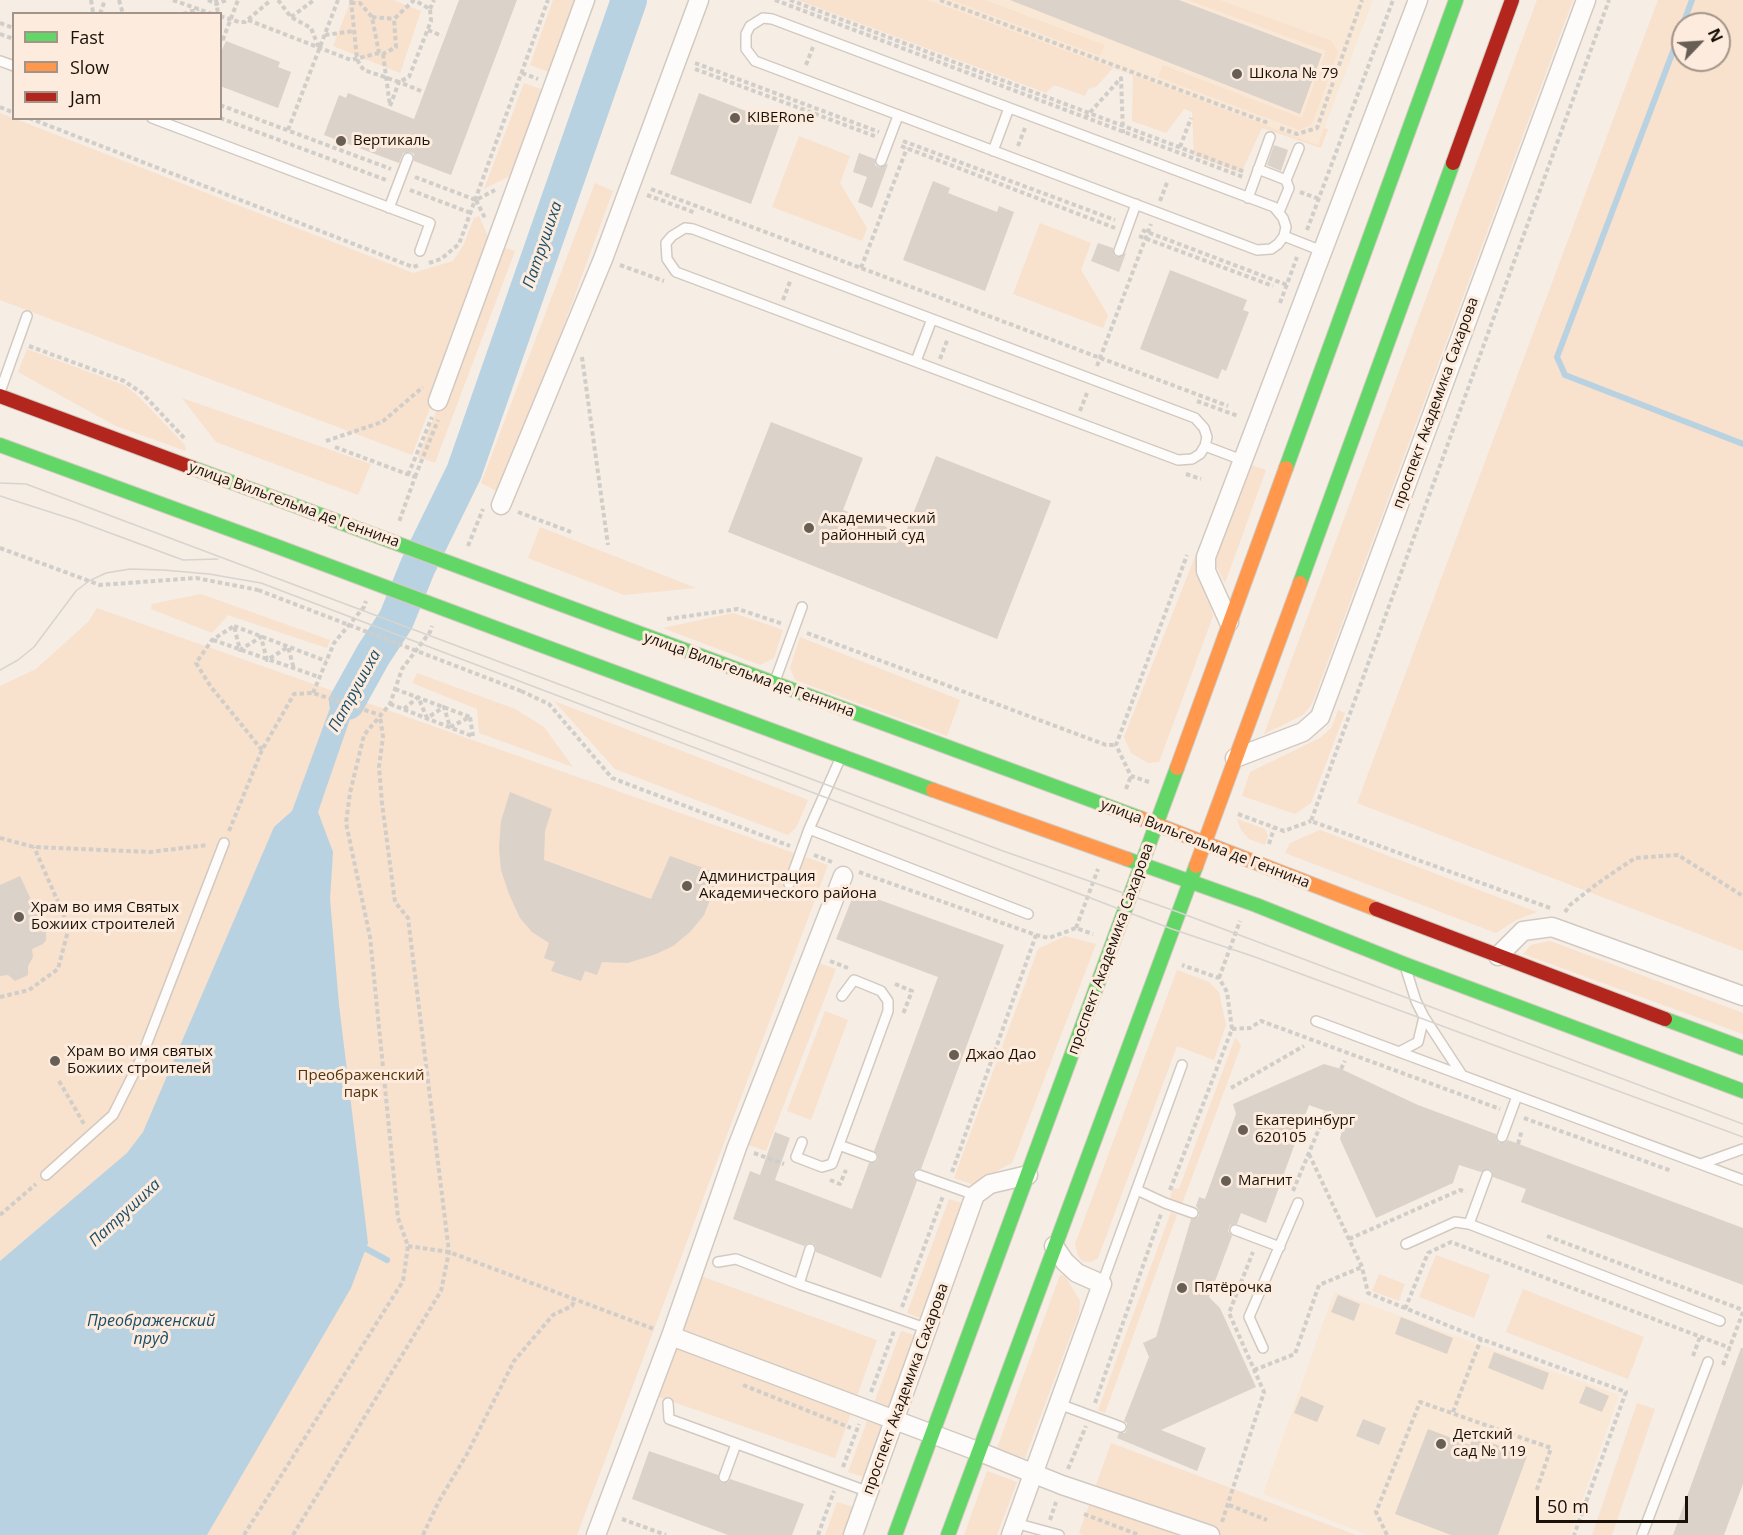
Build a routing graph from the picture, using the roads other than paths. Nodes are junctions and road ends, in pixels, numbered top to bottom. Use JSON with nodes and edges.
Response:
{"nodes":[{"id":1,"x":585,"y":0,"type":"edge"},
{"id":2,"x":699,"y":0,"type":"edge"},
{"id":3,"x":1418,"y":0,"type":"edge"},
{"id":4,"x":1456,"y":0,"type":"edge"},
{"id":5,"x":1512,"y":0,"type":"edge"},
{"id":6,"x":1586,"y":0,"type":"edge"},
{"id":7,"x":1009,"y":108,"type":"junction"},
{"id":8,"x":898,"y":116,"type":"junction"},
{"id":9,"x":157,"y":120,"type":"edge"},
{"id":10,"x":1270,"y":137,"type":"dead end"},
{"id":11,"x":1299,"y":148,"type":"dead end"},
{"id":12,"x":993,"y":151,"type":"junction"},
{"id":13,"x":408,"y":158,"type":"dead end"},
{"id":14,"x":881,"y":161,"type":"dead end"},
{"id":15,"x":1256,"y":175,"type":"junction"},
{"id":16,"x":1287,"y":184,"type":"junction"},
{"id":17,"x":1248,"y":198,"type":"junction"},
{"id":18,"x":1136,"y":204,"type":"junction"},
{"id":19,"x":389,"y":208,"type":"junction"},
{"id":20,"x":1279,"y":212,"type":"junction"},
{"id":21,"x":1284,"y":236,"type":"junction"},
{"id":22,"x":420,"y":251,"type":"dead end"},
{"id":23,"x":1119,"y":251,"type":"dead end"},
{"id":24,"x":1322,"y":251,"type":"junction"},
{"id":25,"x":27,"y":316,"type":"dead end"},
{"id":26,"x":932,"y":318,"type":"junction"},
{"id":27,"x":916,"y":362,"type":"junction"},
{"id":28,"x":435,"y":393,"type":"road end"},
{"id":29,"x":0,"y":394,"type":"edge"},
{"id":30,"x":0,"y":445,"type":"edge"},
{"id":31,"x":1205,"y":446,"type":"junction"},
{"id":32,"x":1242,"y":460,"type":"junction"},
{"id":33,"x":501,"y":505,"type":"dead end"},
{"id":34,"x":802,"y":607,"type":"dead end"},
{"id":35,"x":1229,"y":622,"type":"junction"},
{"id":36,"x":774,"y":684,"type":"junction"},
{"id":37,"x":841,"y":757,"type":"junction"},
{"id":38,"x":1236,"y":758,"type":"junction"},
{"id":39,"x":1157,"y":824,"type":"junction"},
{"id":40,"x":809,"y":829,"type":"junction"},
{"id":41,"x":1204,"y":842,"type":"junction"},
{"id":42,"x":224,"y":843,"type":"road end"},
{"id":43,"x":1142,"y":864,"type":"junction"},
{"id":44,"x":843,"y":876,"type":"dead end"},
{"id":45,"x":1189,"y":881,"type":"junction"},
{"id":46,"x":789,"y":884,"type":"dead end"},
{"id":47,"x":1028,"y":914,"type":"dead end"},
{"id":48,"x":1498,"y":956,"type":"junction"},
{"id":49,"x":1404,"y":964,"type":"junction"},
{"id":50,"x":842,"y":996,"type":"dead end"},
{"id":51,"x":1743,"y":996,"type":"edge"},
{"id":52,"x":1424,"y":1017,"type":"junction"},
{"id":53,"x":1316,"y":1021,"type":"dead end"},
{"id":54,"x":1743,"y":1048,"type":"edge"},
{"id":55,"x":1399,"y":1052,"type":"junction"},
{"id":56,"x":1182,"y":1065,"type":"dead end"},
{"id":57,"x":1463,"y":1076,"type":"junction"},
{"id":58,"x":1743,"y":1091,"type":"edge"},
{"id":59,"x":1517,"y":1096,"type":"junction"},
{"id":60,"x":1502,"y":1137,"type":"dead end"},
{"id":61,"x":802,"y":1142,"type":"dead end"},
{"id":62,"x":839,"y":1145,"type":"junction"},
{"id":63,"x":1743,"y":1149,"type":"edge"},
{"id":64,"x":872,"y":1157,"type":"dead end"},
{"id":65,"x":1701,"y":1164,"type":"junction"},
{"id":66,"x":1488,"y":1174,"type":"dead end"},
{"id":67,"x":46,"y":1175,"type":"road end"},
{"id":68,"x":919,"y":1175,"type":"dead end"},
{"id":69,"x":1028,"y":1175,"type":"junction"},
{"id":70,"x":1743,"y":1180,"type":"edge"},
{"id":71,"x":1137,"y":1190,"type":"junction"},
{"id":72,"x":975,"y":1195,"type":"junction"},
{"id":73,"x":1298,"y":1203,"type":"dead end"},
{"id":74,"x":1193,"y":1214,"type":"dead end"},
{"id":75,"x":1468,"y":1224,"type":"junction"},
{"id":76,"x":1235,"y":1230,"type":"dead end"},
{"id":77,"x":1406,"y":1244,"type":"dead end"},
{"id":78,"x":1054,"y":1246,"type":"junction"},
{"id":79,"x":1280,"y":1246,"type":"junction"},
{"id":80,"x":810,"y":1249,"type":"dead end"},
{"id":81,"x":718,"y":1262,"type":"dead end"},
{"id":82,"x":799,"y":1284,"type":"junction"},
{"id":83,"x":1102,"y":1284,"type":"junction"},
{"id":84,"x":1720,"y":1321,"type":"dead end"},
{"id":85,"x":928,"y":1329,"type":"junction"},
{"id":86,"x":671,"y":1336,"type":"junction"},
{"id":87,"x":1263,"y":1348,"type":"dead end"},
{"id":88,"x":1708,"y":1362,"type":"dead end"},
{"id":89,"x":668,"y":1403,"type":"dead end"},
{"id":90,"x":1059,"y":1404,"type":"junction"},
{"id":91,"x":894,"y":1420,"type":"junction"},
{"id":92,"x":1121,"y":1427,"type":"dead end"},
{"id":93,"x":932,"y":1434,"type":"junction"},
{"id":94,"x":736,"y":1444,"type":"junction"},
{"id":95,"x":980,"y":1452,"type":"junction"},
{"id":96,"x":1033,"y":1473,"type":"junction"},
{"id":97,"x":724,"y":1477,"type":"dead end"},
{"id":98,"x":869,"y":1492,"type":"junction"},
{"id":99,"x":1013,"y":1529,"type":"edge"},
{"id":100,"x":596,"y":1535,"type":"edge"},
{"id":101,"x":854,"y":1535,"type":"edge"},
{"id":102,"x":895,"y":1535,"type":"edge"},
{"id":103,"x":948,"y":1535,"type":"edge"},
{"id":104,"x":1059,"y":1535,"type":"edge"},
{"id":105,"x":1210,"y":1535,"type":"edge"},
{"id":106,"x":1642,"y":1535,"type":"edge"}],
"edges":[{"from":1,"to":28,"type":"street"},
{"from":2,"to":33,"type":"street"},
{"from":3,"to":24,"type":"street"},
{"from":4,"to":35,"type":"street","name":"проспект Академика Сахарова"},
{"from":5,"to":38,"type":"street"},
{"from":6,"to":38,"type":"street","name":"проспект Академика Сахарова"},
{"from":7,"to":8,"type":"lane"},
{"from":7,"to":12,"type":"lane"},
{"from":7,"to":17,"type":"lane"},
{"from":8,"to":12,"type":"lane"},
{"from":8,"to":14,"type":"lane"},
{"from":9,"to":19,"type":"lane"},
{"from":10,"to":15,"type":"lane"},
{"from":11,"to":16,"type":"lane"},
{"from":12,"to":18,"type":"lane"},
{"from":13,"to":19,"type":"lane"},
{"from":15,"to":16,"type":"lane"},
{"from":15,"to":17,"type":"lane"},
{"from":16,"to":20,"type":"lane"},
{"from":17,"to":20,"type":"lane"},
{"from":18,"to":21,"type":"lane"},
{"from":18,"to":23,"type":"lane"},
{"from":19,"to":22,"type":"lane"},
{"from":20,"to":21,"type":"lane"},
{"from":21,"to":24,"type":"lane"},
{"from":24,"to":32,"type":"street"},
{"from":25,"to":29,"type":"lane"},
{"from":26,"to":27,"type":"lane"},
{"from":26,"to":27,"type":"lane"},
{"from":26,"to":31,"type":"lane"},
{"from":27,"to":31,"type":"lane"},
{"from":29,"to":36,"type":"street","name":"улица Вильгельма де Геннина","bridge":true},
{"from":30,"to":37,"type":"street","bridge":true},
{"from":31,"to":32,"type":"lane"},
{"from":32,"to":35,"type":"street"},
{"from":34,"to":36,"type":"lane"},
{"from":35,"to":39,"type":"street","name":"проспект Академика Сахарова"},
{"from":36,"to":39,"type":"street","name":"улица Вильгельма де Геннина"},
{"from":37,"to":40,"type":"lane"},
{"from":37,"to":43,"type":"street"},
{"from":38,"to":41,"type":"street"},
{"from":39,"to":41,"type":"street","name":"улица Вильгельма де Геннина"},
{"from":39,"to":43,"type":"street","name":"проспект Академика Сахарова"},
{"from":40,"to":46,"type":"lane"},
{"from":40,"to":47,"type":"lane"},
{"from":41,"to":45,"type":"street"},
{"from":41,"to":48,"type":"street","name":"улица Вильгельма де Геннина"},
{"from":42,"to":67,"type":"lane"},
{"from":43,"to":45,"type":"street"},
{"from":43,"to":69,"type":"street","name":"проспект Академика Сахарова"},
{"from":44,"to":86,"type":"street"},
{"from":45,"to":49,"type":"street"},
{"from":45,"to":78,"type":"street"},
{"from":48,"to":51,"type":"street"},
{"from":48,"to":54,"type":"street","name":"улица Вильгельма де Геннина"},
{"from":49,"to":52,"type":"lane"},
{"from":49,"to":58,"type":"street"},
{"from":50,"to":62,"type":"lane"},
{"from":52,"to":55,"type":"lane"},
{"from":52,"to":57,"type":"lane"},
{"from":53,"to":55,"type":"lane"},
{"from":55,"to":57,"type":"lane"},
{"from":56,"to":71,"type":"lane"},
{"from":57,"to":59,"type":"lane"},
{"from":59,"to":60,"type":"lane"},
{"from":59,"to":65,"type":"lane"},
{"from":61,"to":62,"type":"lane"},
{"from":62,"to":64,"type":"lane"},
{"from":63,"to":65,"type":"lane"},
{"from":65,"to":70,"type":"lane"},
{"from":66,"to":75,"type":"lane"},
{"from":68,"to":72,"type":"lane"},
{"from":69,"to":72,"type":"street"},
{"from":69,"to":93,"type":"street","name":"проспект Академика Сахарова"},
{"from":71,"to":74,"type":"lane"},
{"from":71,"to":83,"type":"lane"},
{"from":72,"to":85,"type":"street","name":"проспект Академика Сахарова"},
{"from":73,"to":79,"type":"lane"},
{"from":75,"to":77,"type":"lane"},
{"from":75,"to":84,"type":"lane"},
{"from":76,"to":79,"type":"lane"},
{"from":78,"to":83,"type":"street"},
{"from":78,"to":95,"type":"street"},
{"from":79,"to":87,"type":"lane"},
{"from":80,"to":82,"type":"lane"},
{"from":81,"to":82,"type":"lane"},
{"from":82,"to":85,"type":"lane"},
{"from":83,"to":90,"type":"street"},
{"from":85,"to":91,"type":"street","name":"проспект Академика Сахарова"},
{"from":86,"to":91,"type":"street"},
{"from":86,"to":100,"type":"street"},
{"from":88,"to":106,"type":"lane"},
{"from":89,"to":94,"type":"lane"},
{"from":90,"to":92,"type":"lane"},
{"from":90,"to":96,"type":"street"},
{"from":91,"to":93,"type":"street"},
{"from":91,"to":98,"type":"street","name":"проспект Академика Сахарова"},
{"from":93,"to":95,"type":"street"},
{"from":93,"to":102,"type":"street","name":"проспект Академика Сахарова"},
{"from":94,"to":97,"type":"lane"},
{"from":94,"to":98,"type":"lane"},
{"from":95,"to":96,"type":"street"},
{"from":95,"to":103,"type":"street"},
{"from":96,"to":99,"type":"street"},
{"from":96,"to":105,"type":"street"},
{"from":98,"to":101,"type":"street","name":"проспект Академика Сахарова"},
{"from":99,"to":104,"type":"lane"}]}
